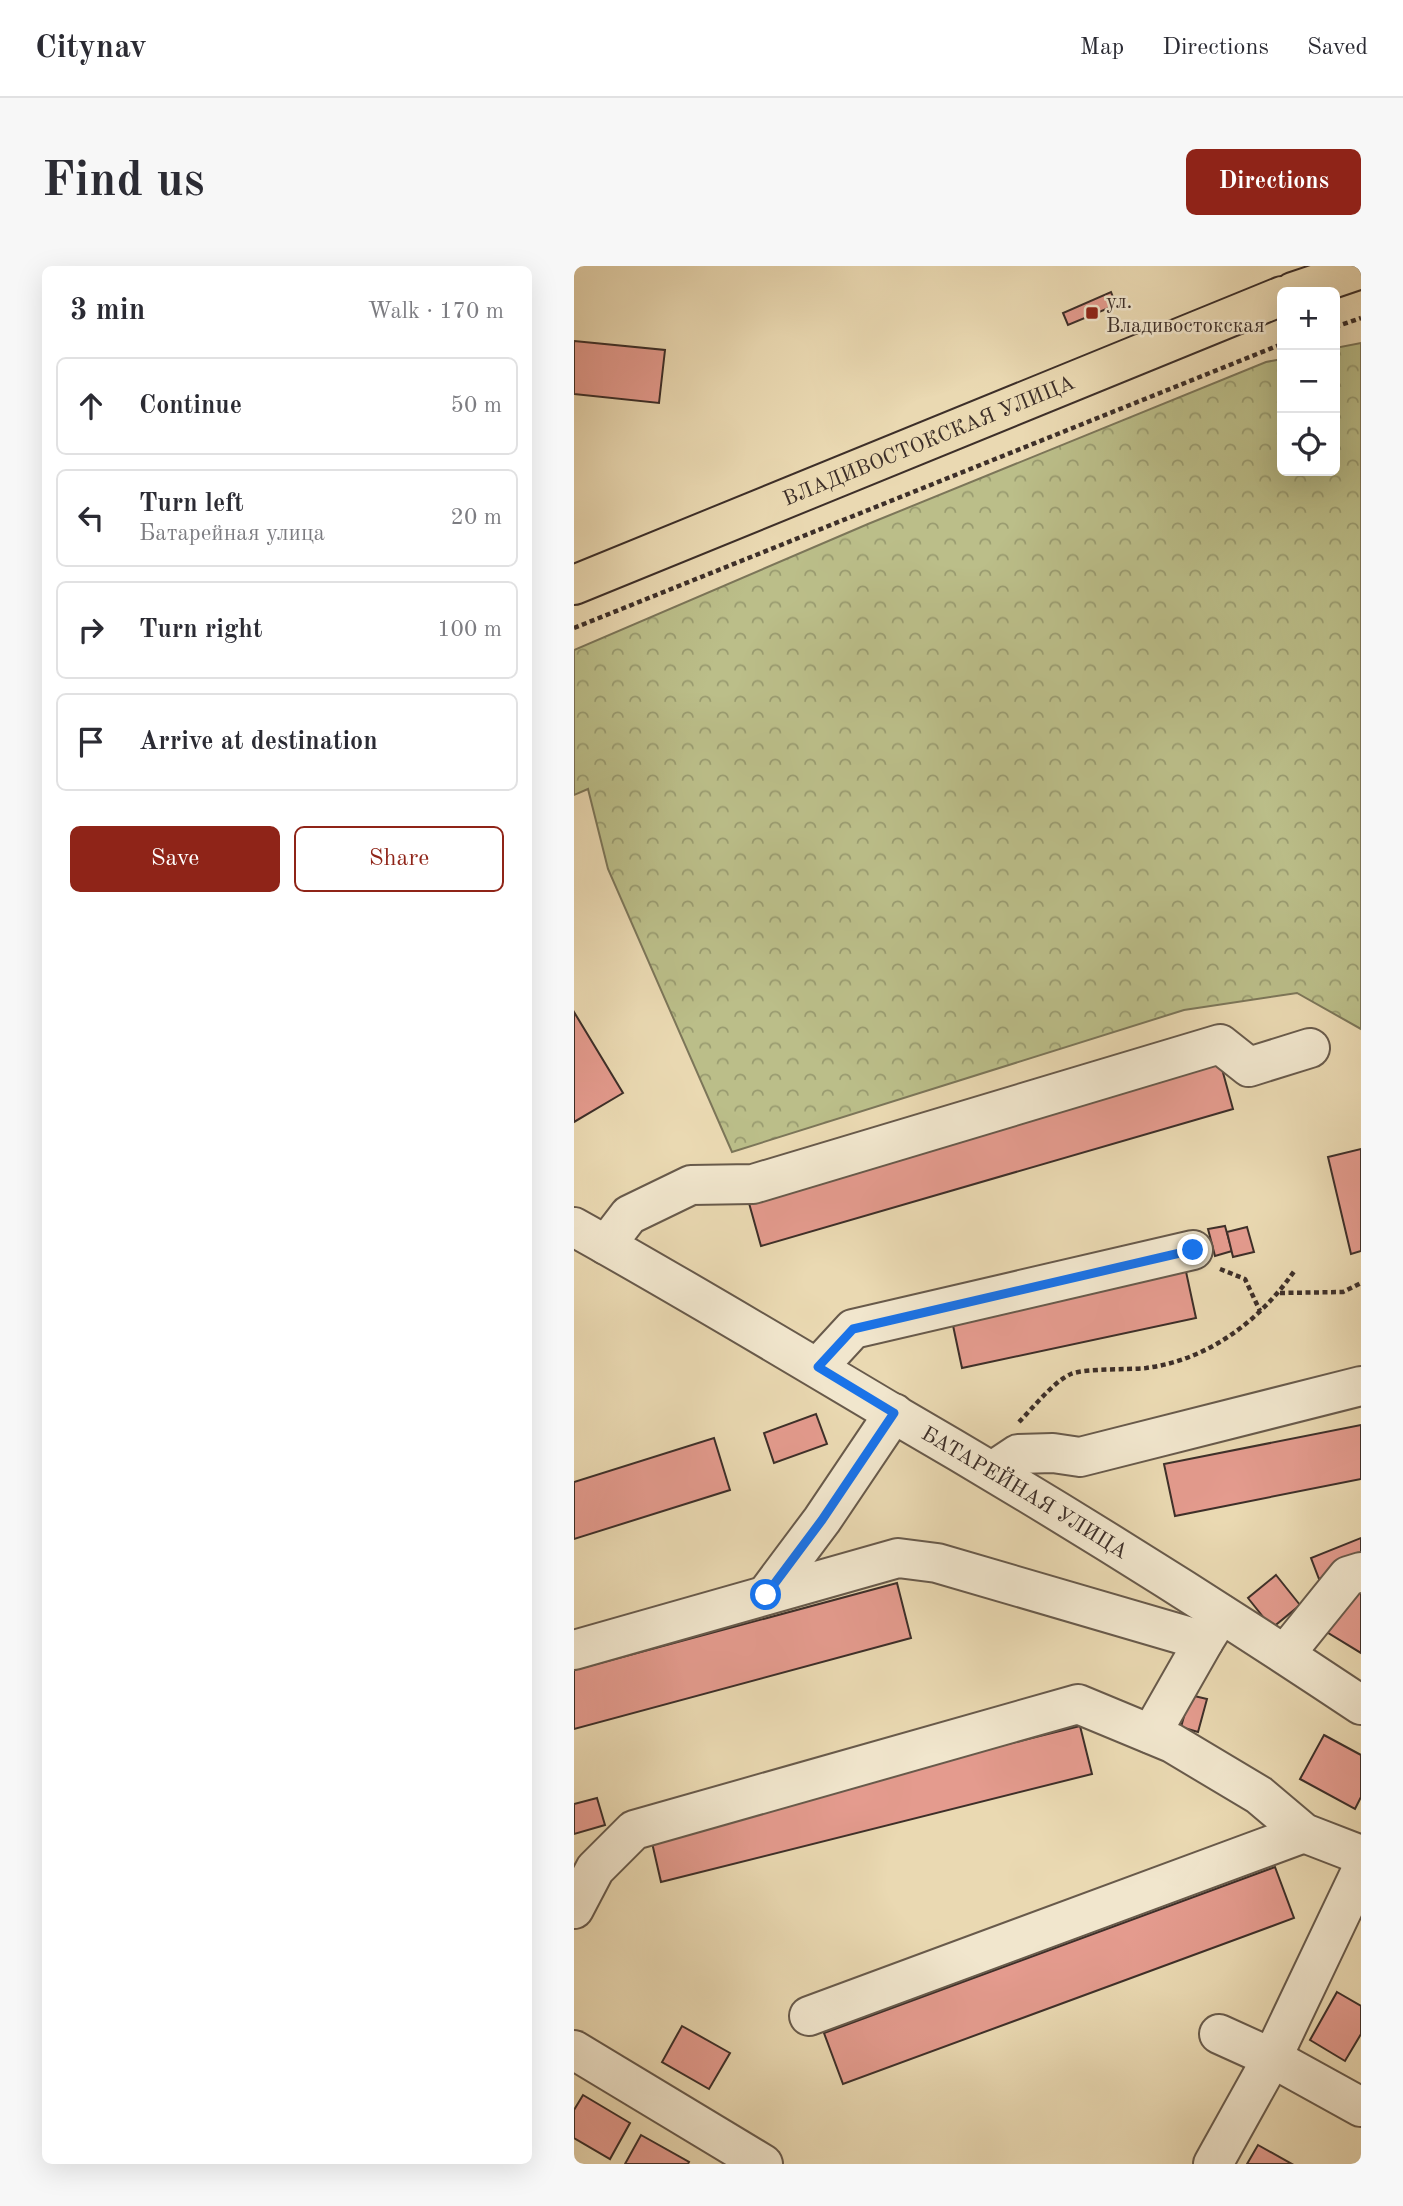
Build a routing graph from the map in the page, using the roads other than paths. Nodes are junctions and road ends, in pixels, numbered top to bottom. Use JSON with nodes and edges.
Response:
{"nodes":[{"id":1,"x":1361,"y":269,"type":"edge"},
{"id":2,"x":1308,"y":287,"type":"edge"},
{"id":3,"x":1277,"y":298,"type":"edge"},
{"id":4,"x":574,"y":585,"type":"edge"},
{"id":5,"x":1310,"y":1048,"type":"dead end"},
{"id":6,"x":590,"y":1236,"type":"edge"},
{"id":7,"x":1193,"y":1250,"type":"road end"},
{"id":8,"x":818,"y":1367,"type":"junction"},
{"id":9,"x":1361,"y":1386,"type":"edge"},
{"id":10,"x":894,"y":1413,"type":"junction"},
{"id":11,"x":1006,"y":1462,"type":"junction"},
{"id":12,"x":1361,"y":1572,"type":"edge"},
{"id":13,"x":766,"y":1595,"type":"junction"},
{"id":14,"x":1212,"y":1627,"type":"junction"},
{"id":15,"x":574,"y":1650,"type":"edge"},
{"id":16,"x":1285,"y":1654,"type":"junction"},
{"id":17,"x":1361,"y":1705,"type":"edge"},
{"id":18,"x":1151,"y":1734,"type":"junction"},
{"id":19,"x":1304,"y":1833,"type":"junction"},
{"id":20,"x":1361,"y":1855,"type":"edge"},
{"id":21,"x":1361,"y":1871,"type":"edge"},
{"id":22,"x":574,"y":1909,"type":"edge"},
{"id":23,"x":809,"y":2016,"type":"dead end"},
{"id":24,"x":1219,"y":2034,"type":"dead end"},
{"id":25,"x":574,"y":2050,"type":"edge"},
{"id":26,"x":1272,"y":2058,"type":"junction"},
{"id":27,"x":1361,"y":2107,"type":"edge"},
{"id":28,"x":763,"y":2164,"type":"edge"},
{"id":29,"x":1213,"y":2164,"type":"edge"}],
"edges":[{"from":1,"to":2,"type":"main road"},
{"from":3,"to":4,"type":"main road","name":"ВЛАДИВОСТОКСКАЯ УЛИЦА"},
{"from":5,"to":6,"type":"street"},
{"from":6,"to":8,"type":"street","name":"БАТАРЕЙНАЯ УЛИЦА"},
{"from":7,"to":8,"type":"street"},
{"from":8,"to":10,"type":"street","name":"БАТАРЕЙНАЯ УЛИЦА"},
{"from":9,"to":11,"type":"street"},
{"from":10,"to":11,"type":"street","name":"БАТАРЕЙНАЯ УЛИЦА"},
{"from":10,"to":13,"type":"street"},
{"from":11,"to":14,"type":"street","name":"БАТАРЕЙНАЯ УЛИЦА"},
{"from":12,"to":16,"type":"street"},
{"from":13,"to":14,"type":"street"},
{"from":13,"to":15,"type":"street"},
{"from":14,"to":16,"type":"street","name":"БАТАРЕЙНАЯ УЛИЦА"},
{"from":14,"to":18,"type":"street"},
{"from":16,"to":17,"type":"street","name":"БАТАРЕЙНАЯ УЛИЦА"},
{"from":18,"to":19,"type":"street"},
{"from":18,"to":22,"type":"street"},
{"from":19,"to":20,"type":"street"},
{"from":19,"to":23,"type":"street"},
{"from":21,"to":26,"type":"street"},
{"from":24,"to":26,"type":"street"},
{"from":25,"to":28,"type":"street"},
{"from":26,"to":27,"type":"street"},
{"from":26,"to":29,"type":"street"}]}
